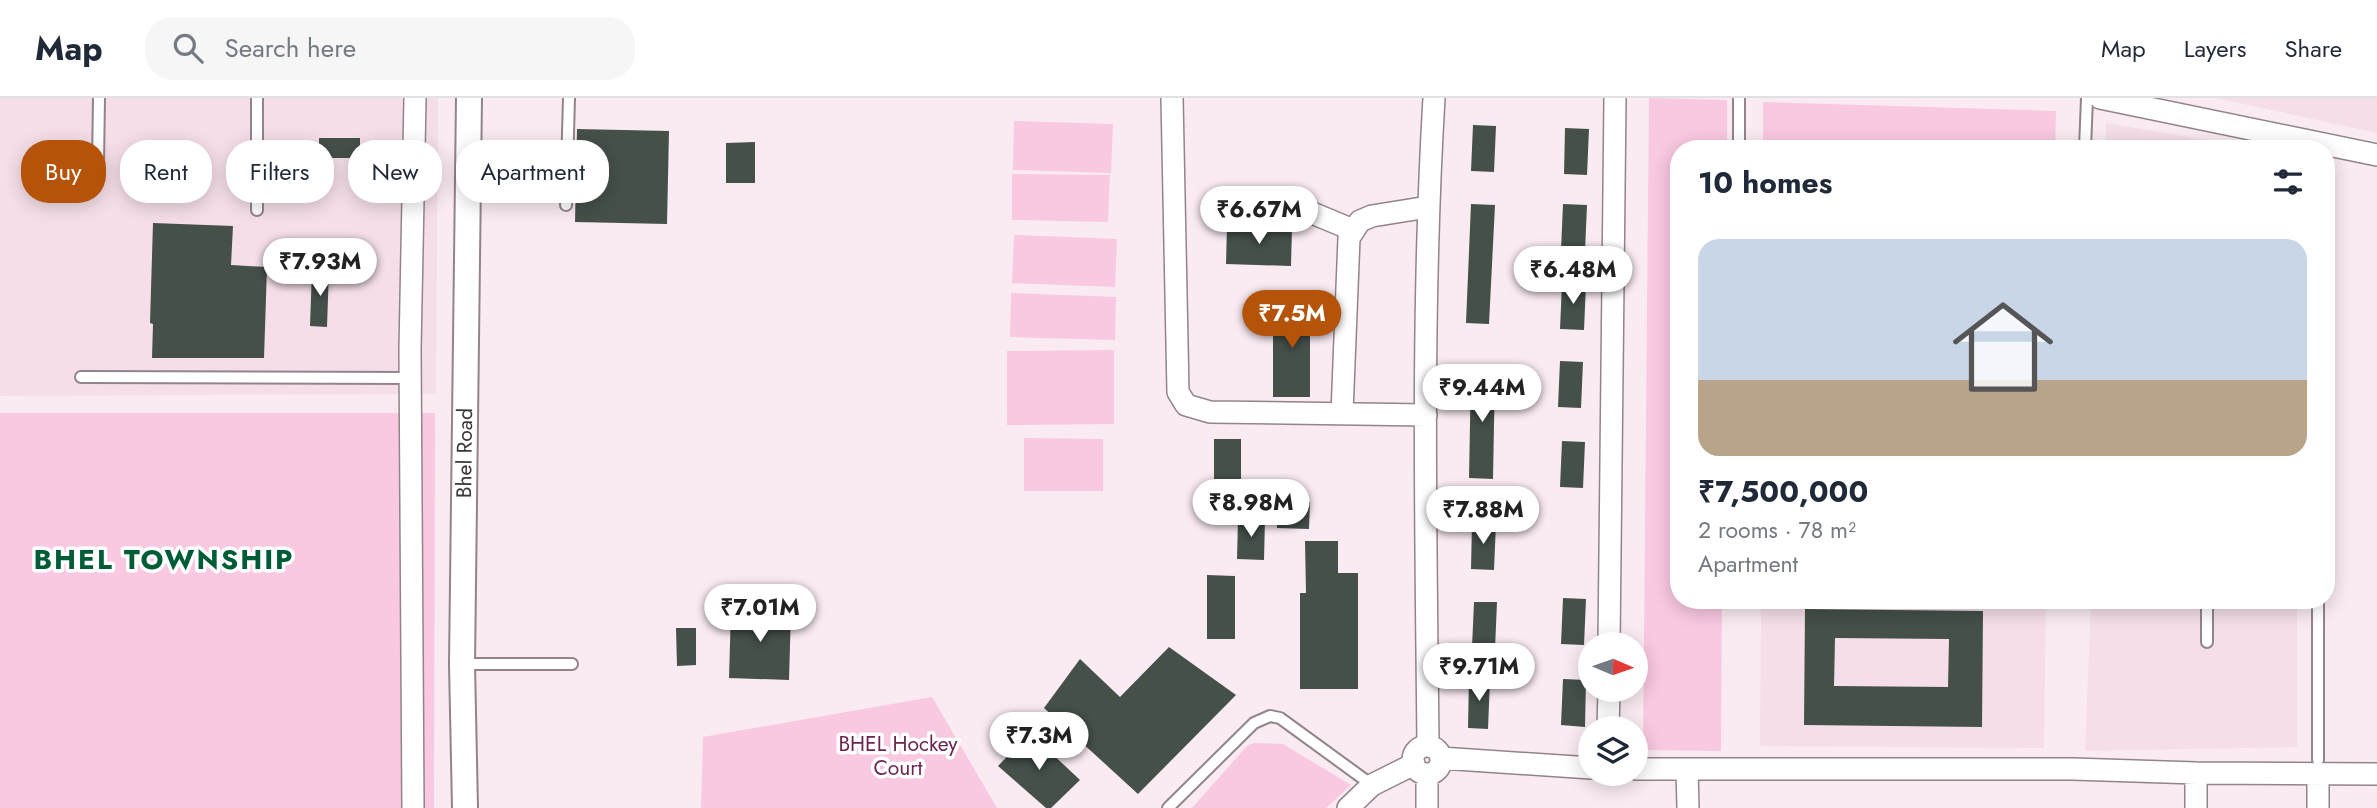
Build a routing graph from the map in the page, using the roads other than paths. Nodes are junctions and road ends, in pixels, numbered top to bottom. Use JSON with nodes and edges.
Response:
{"nodes":[{"id":1,"x":99,"y":98,"type":"edge"},
{"id":2,"x":257,"y":98,"type":"edge"},
{"id":3,"x":415,"y":98,"type":"edge"},
{"id":4,"x":469,"y":98,"type":"edge"},
{"id":5,"x":569,"y":98,"type":"edge"},
{"id":6,"x":1172,"y":98,"type":"edge"},
{"id":7,"x":1434,"y":98,"type":"edge"},
{"id":8,"x":1615,"y":98,"type":"edge"},
{"id":9,"x":1739,"y":98,"type":"edge"},
{"id":10,"x":2087,"y":98,"type":"edge"},
{"id":11,"x":2100,"y":98,"type":"edge"},
{"id":12,"x":2135,"y":102,"type":"edge"},
{"id":13,"x":98,"y":140,"type":"edge"},
{"id":14,"x":1739,"y":140,"type":"edge"},
{"id":15,"x":2085,"y":140,"type":"edge"},
{"id":16,"x":2293,"y":140,"type":"edge"},
{"id":17,"x":2335,"y":149,"type":"edge"},
{"id":18,"x":2377,"y":155,"type":"edge"},
{"id":19,"x":566,"y":205,"type":"dead end"},
{"id":20,"x":1428,"y":207,"type":"junction"},
{"id":21,"x":257,"y":210,"type":"dead end"},
{"id":22,"x":1305,"y":210,"type":"dead end"},
{"id":23,"x":1353,"y":230,"type":"junction"},
{"id":24,"x":81,"y":377,"type":"dead end"},
{"id":25,"x":411,"y":378,"type":"junction"},
{"id":26,"x":1342,"y":413,"type":"junction"},
{"id":27,"x":1426,"y":415,"type":"junction"},
{"id":28,"x":2207,"y":609,"type":"edge"},
{"id":29,"x":2318,"y":609,"type":"edge"},
{"id":30,"x":1609,"y":632,"type":"edge"},
{"id":31,"x":2207,"y":642,"type":"dead end"},
{"id":32,"x":463,"y":664,"type":"junction"},
{"id":33,"x":572,"y":664,"type":"dead end"},
{"id":34,"x":1428,"y":761,"type":"junction"},
{"id":35,"x":1578,"y":767,"type":"edge"},
{"id":36,"x":2318,"y":767,"type":"junction"},
{"id":37,"x":1648,"y":769,"type":"edge"},
{"id":38,"x":1687,"y":770,"type":"junction"},
{"id":39,"x":2196,"y":773,"type":"junction"},
{"id":40,"x":2377,"y":774,"type":"edge"},
{"id":41,"x":1372,"y":785,"type":"junction"},
{"id":42,"x":413,"y":808,"type":"edge"},
{"id":43,"x":465,"y":808,"type":"edge"},
{"id":44,"x":1168,"y":808,"type":"edge"},
{"id":45,"x":1348,"y":808,"type":"edge"},
{"id":46,"x":1427,"y":808,"type":"edge"},
{"id":47,"x":1688,"y":808,"type":"edge"},
{"id":48,"x":2196,"y":808,"type":"edge"},
{"id":49,"x":2318,"y":808,"type":"edge"}],
"edges":[{"from":1,"to":13,"type":"lane"},
{"from":2,"to":21,"type":"lane"},
{"from":3,"to":25,"type":"street"},
{"from":4,"to":32,"type":"street","name":"Bhel Road"},
{"from":5,"to":19,"type":"lane"},
{"from":6,"to":26,"type":"street"},
{"from":7,"to":20,"type":"street"},
{"from":8,"to":30,"type":"street"},
{"from":9,"to":14,"type":"lane"},
{"from":10,"to":15,"type":"lane"},
{"from":11,"to":12,"type":"street"},
{"from":12,"to":16,"type":"street"},
{"from":17,"to":18,"type":"street"},
{"from":20,"to":23,"type":"street"},
{"from":20,"to":27,"type":"street"},
{"from":22,"to":23,"type":"street"},
{"from":23,"to":26,"type":"street"},
{"from":24,"to":25,"type":"lane"},
{"from":25,"to":42,"type":"street"},
{"from":26,"to":27,"type":"street"},
{"from":27,"to":34,"type":"street"},
{"from":28,"to":31,"type":"lane"},
{"from":29,"to":36,"type":"lane"},
{"from":32,"to":33,"type":"lane"},
{"from":32,"to":43,"type":"street","name":"Bhel Road"},
{"from":34,"to":35,"type":"street"},
{"from":34,"to":41,"type":"street"},
{"from":34,"to":46,"type":"street"},
{"from":36,"to":39,"type":"street"},
{"from":36,"to":40,"type":"street"},
{"from":36,"to":49,"type":"street"},
{"from":37,"to":38,"type":"street"},
{"from":38,"to":39,"type":"street"},
{"from":38,"to":47,"type":"street"},
{"from":39,"to":48,"type":"street"},
{"from":41,"to":44,"type":"lane"},
{"from":41,"to":45,"type":"street"}]}
